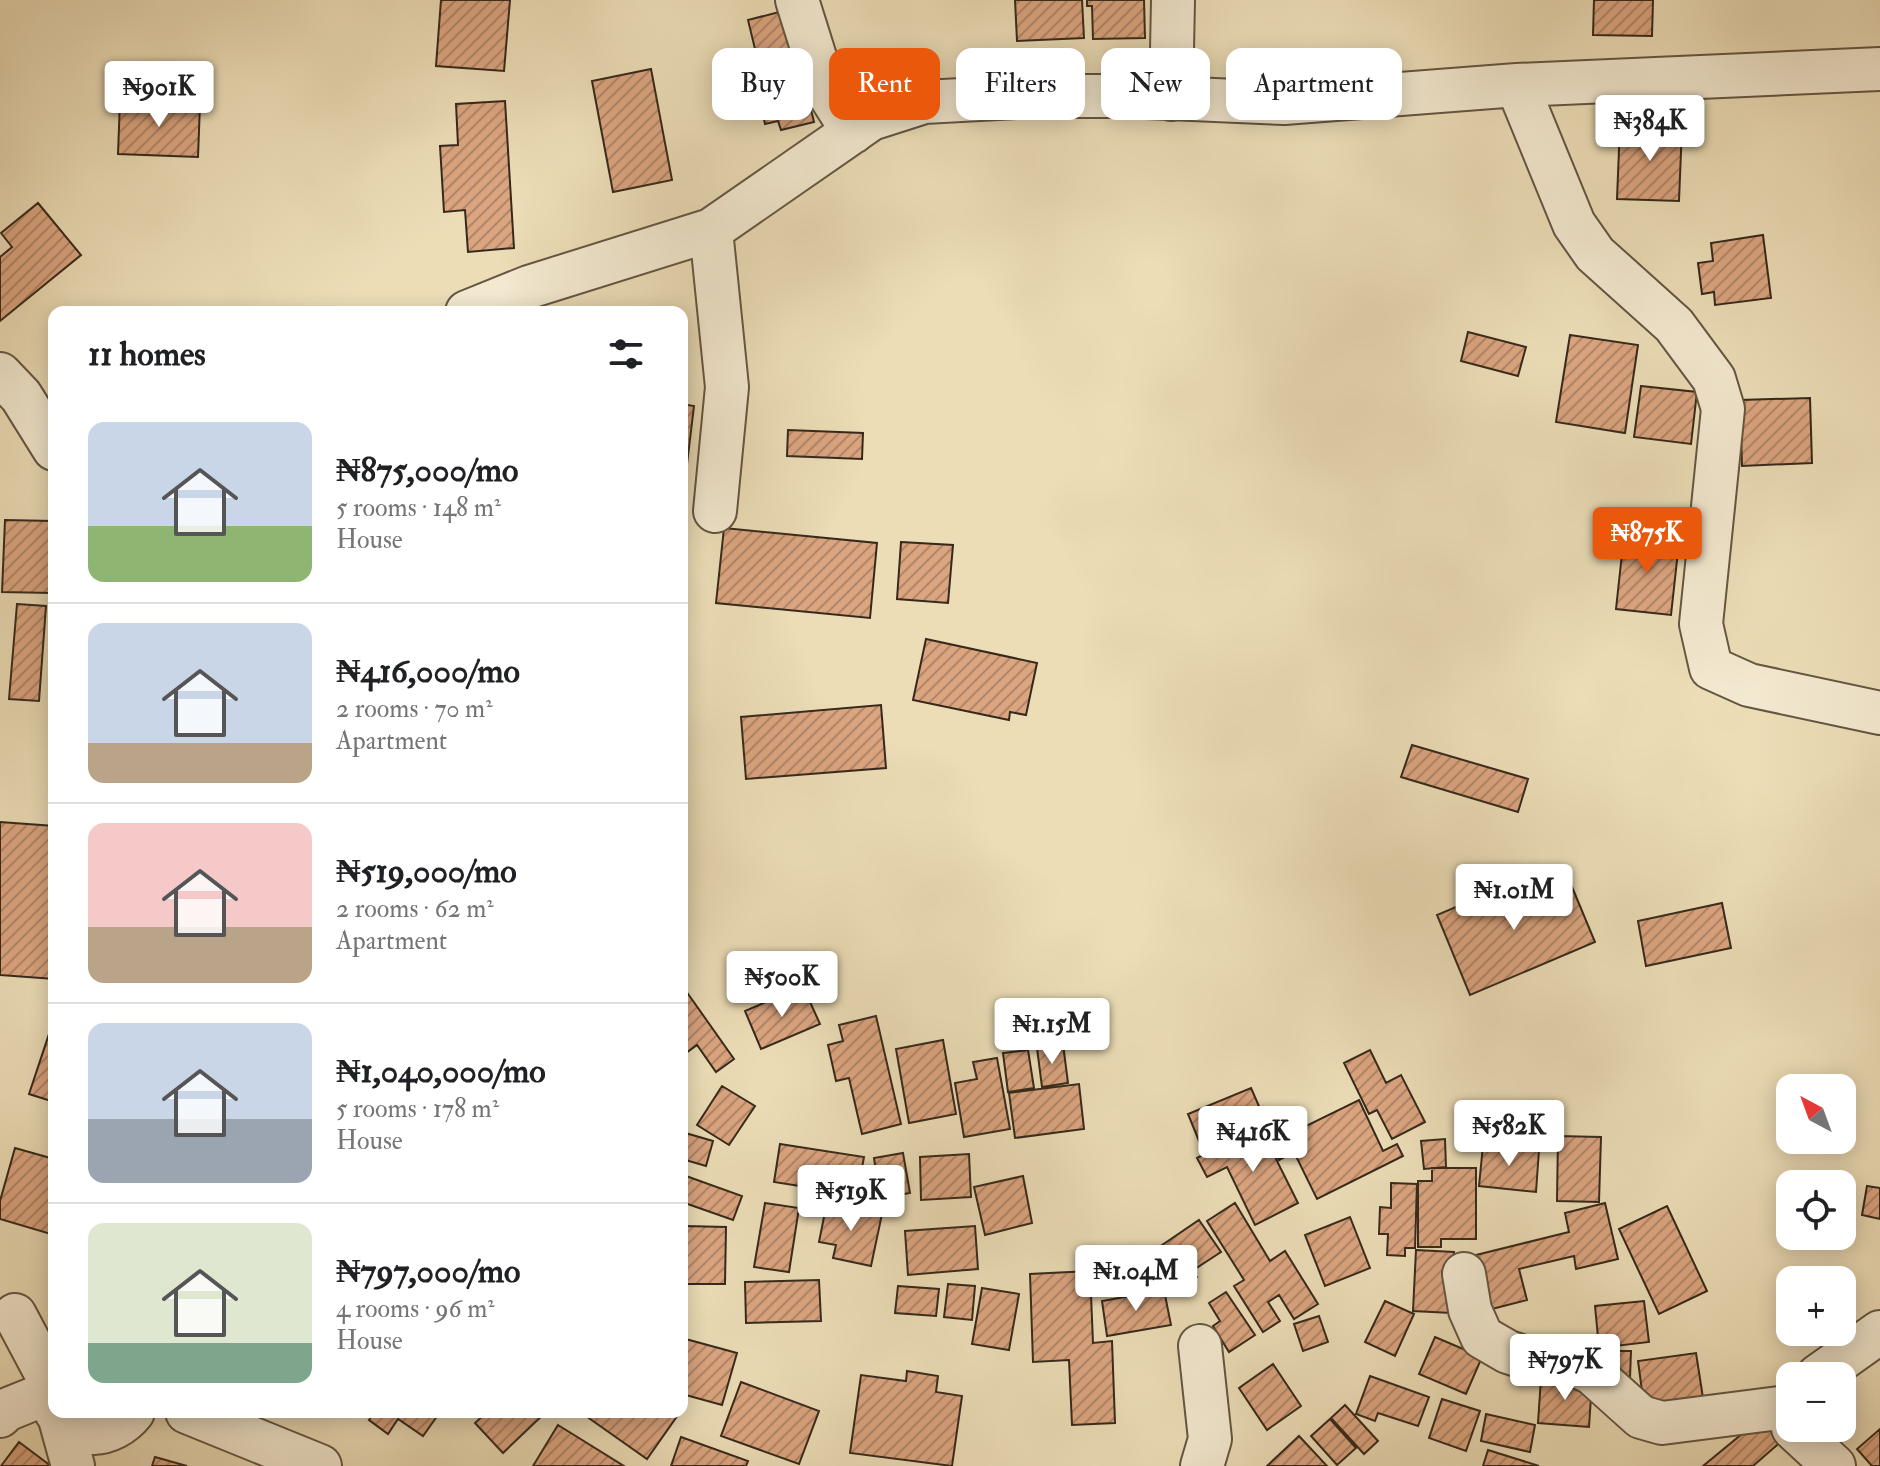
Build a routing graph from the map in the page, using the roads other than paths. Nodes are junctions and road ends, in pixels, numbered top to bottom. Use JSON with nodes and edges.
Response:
{"nodes":[{"id":1,"x":797,"y":0,"type":"edge"},
{"id":2,"x":1173,"y":0,"type":"edge"},
{"id":3,"x":1172,"y":48,"type":"edge"},
{"id":4,"x":1880,"y":69,"type":"edge"},
{"id":5,"x":1517,"y":85,"type":"junction"},
{"id":6,"x":1101,"y":97,"type":"edge"},
{"id":7,"x":1210,"y":100,"type":"edge"},
{"id":8,"x":853,"y":132,"type":"junction"},
{"id":9,"x":711,"y":230,"type":"junction"},
{"id":10,"x":482,"y":306,"type":"edge"},
{"id":11,"x":0,"y":374,"type":"edge"},
{"id":12,"x":48,"y":439,"type":"edge"},
{"id":13,"x":715,"y":511,"type":"dead end"},
{"id":14,"x":1880,"y":713,"type":"edge"},
{"id":15,"x":1464,"y":1274,"type":"dead end"},
{"id":16,"x":8,"y":1311,"type":"edge"},
{"id":17,"x":48,"y":1330,"type":"edge"},
{"id":18,"x":1880,"y":1332,"type":"edge"},
{"id":19,"x":1200,"y":1346,"type":"dead end"},
{"id":20,"x":1838,"y":1362,"type":"edge"},
{"id":21,"x":48,"y":1385,"type":"edge"},
{"id":22,"x":48,"y":1398,"type":"edge"},
{"id":23,"x":1776,"y":1415,"type":"edge"},
{"id":24,"x":0,"y":1416,"type":"edge"},
{"id":25,"x":60,"y":1418,"type":"edge"},
{"id":26,"x":66,"y":1418,"type":"edge"},
{"id":27,"x":202,"y":1418,"type":"edge"},
{"id":28,"x":116,"y":1436,"type":"edge"},
{"id":29,"x":1813,"y":1442,"type":"edge"},
{"id":30,"x":73,"y":1466,"type":"edge"},
{"id":31,"x":320,"y":1466,"type":"edge"},
{"id":32,"x":1202,"y":1466,"type":"edge"},
{"id":33,"x":1834,"y":1466,"type":"edge"}],
"edges":[{"from":1,"to":8,"type":"street"},
{"from":2,"to":3,"type":"street"},
{"from":4,"to":5,"type":"street"},
{"from":5,"to":7,"type":"street"},
{"from":5,"to":14,"type":"street"},
{"from":6,"to":8,"type":"street"},
{"from":8,"to":9,"type":"street"},
{"from":9,"to":10,"type":"street"},
{"from":9,"to":13,"type":"street"},
{"from":11,"to":12,"type":"street"},
{"from":15,"to":23,"type":"street"},
{"from":16,"to":17,"type":"street"},
{"from":16,"to":21,"type":"street"},
{"from":18,"to":20,"type":"street"},
{"from":19,"to":32,"type":"street"},
{"from":22,"to":24,"type":"street"},
{"from":25,"to":30,"type":"street"},
{"from":26,"to":28,"type":"street"},
{"from":27,"to":31,"type":"street"},
{"from":29,"to":33,"type":"street"}]}
